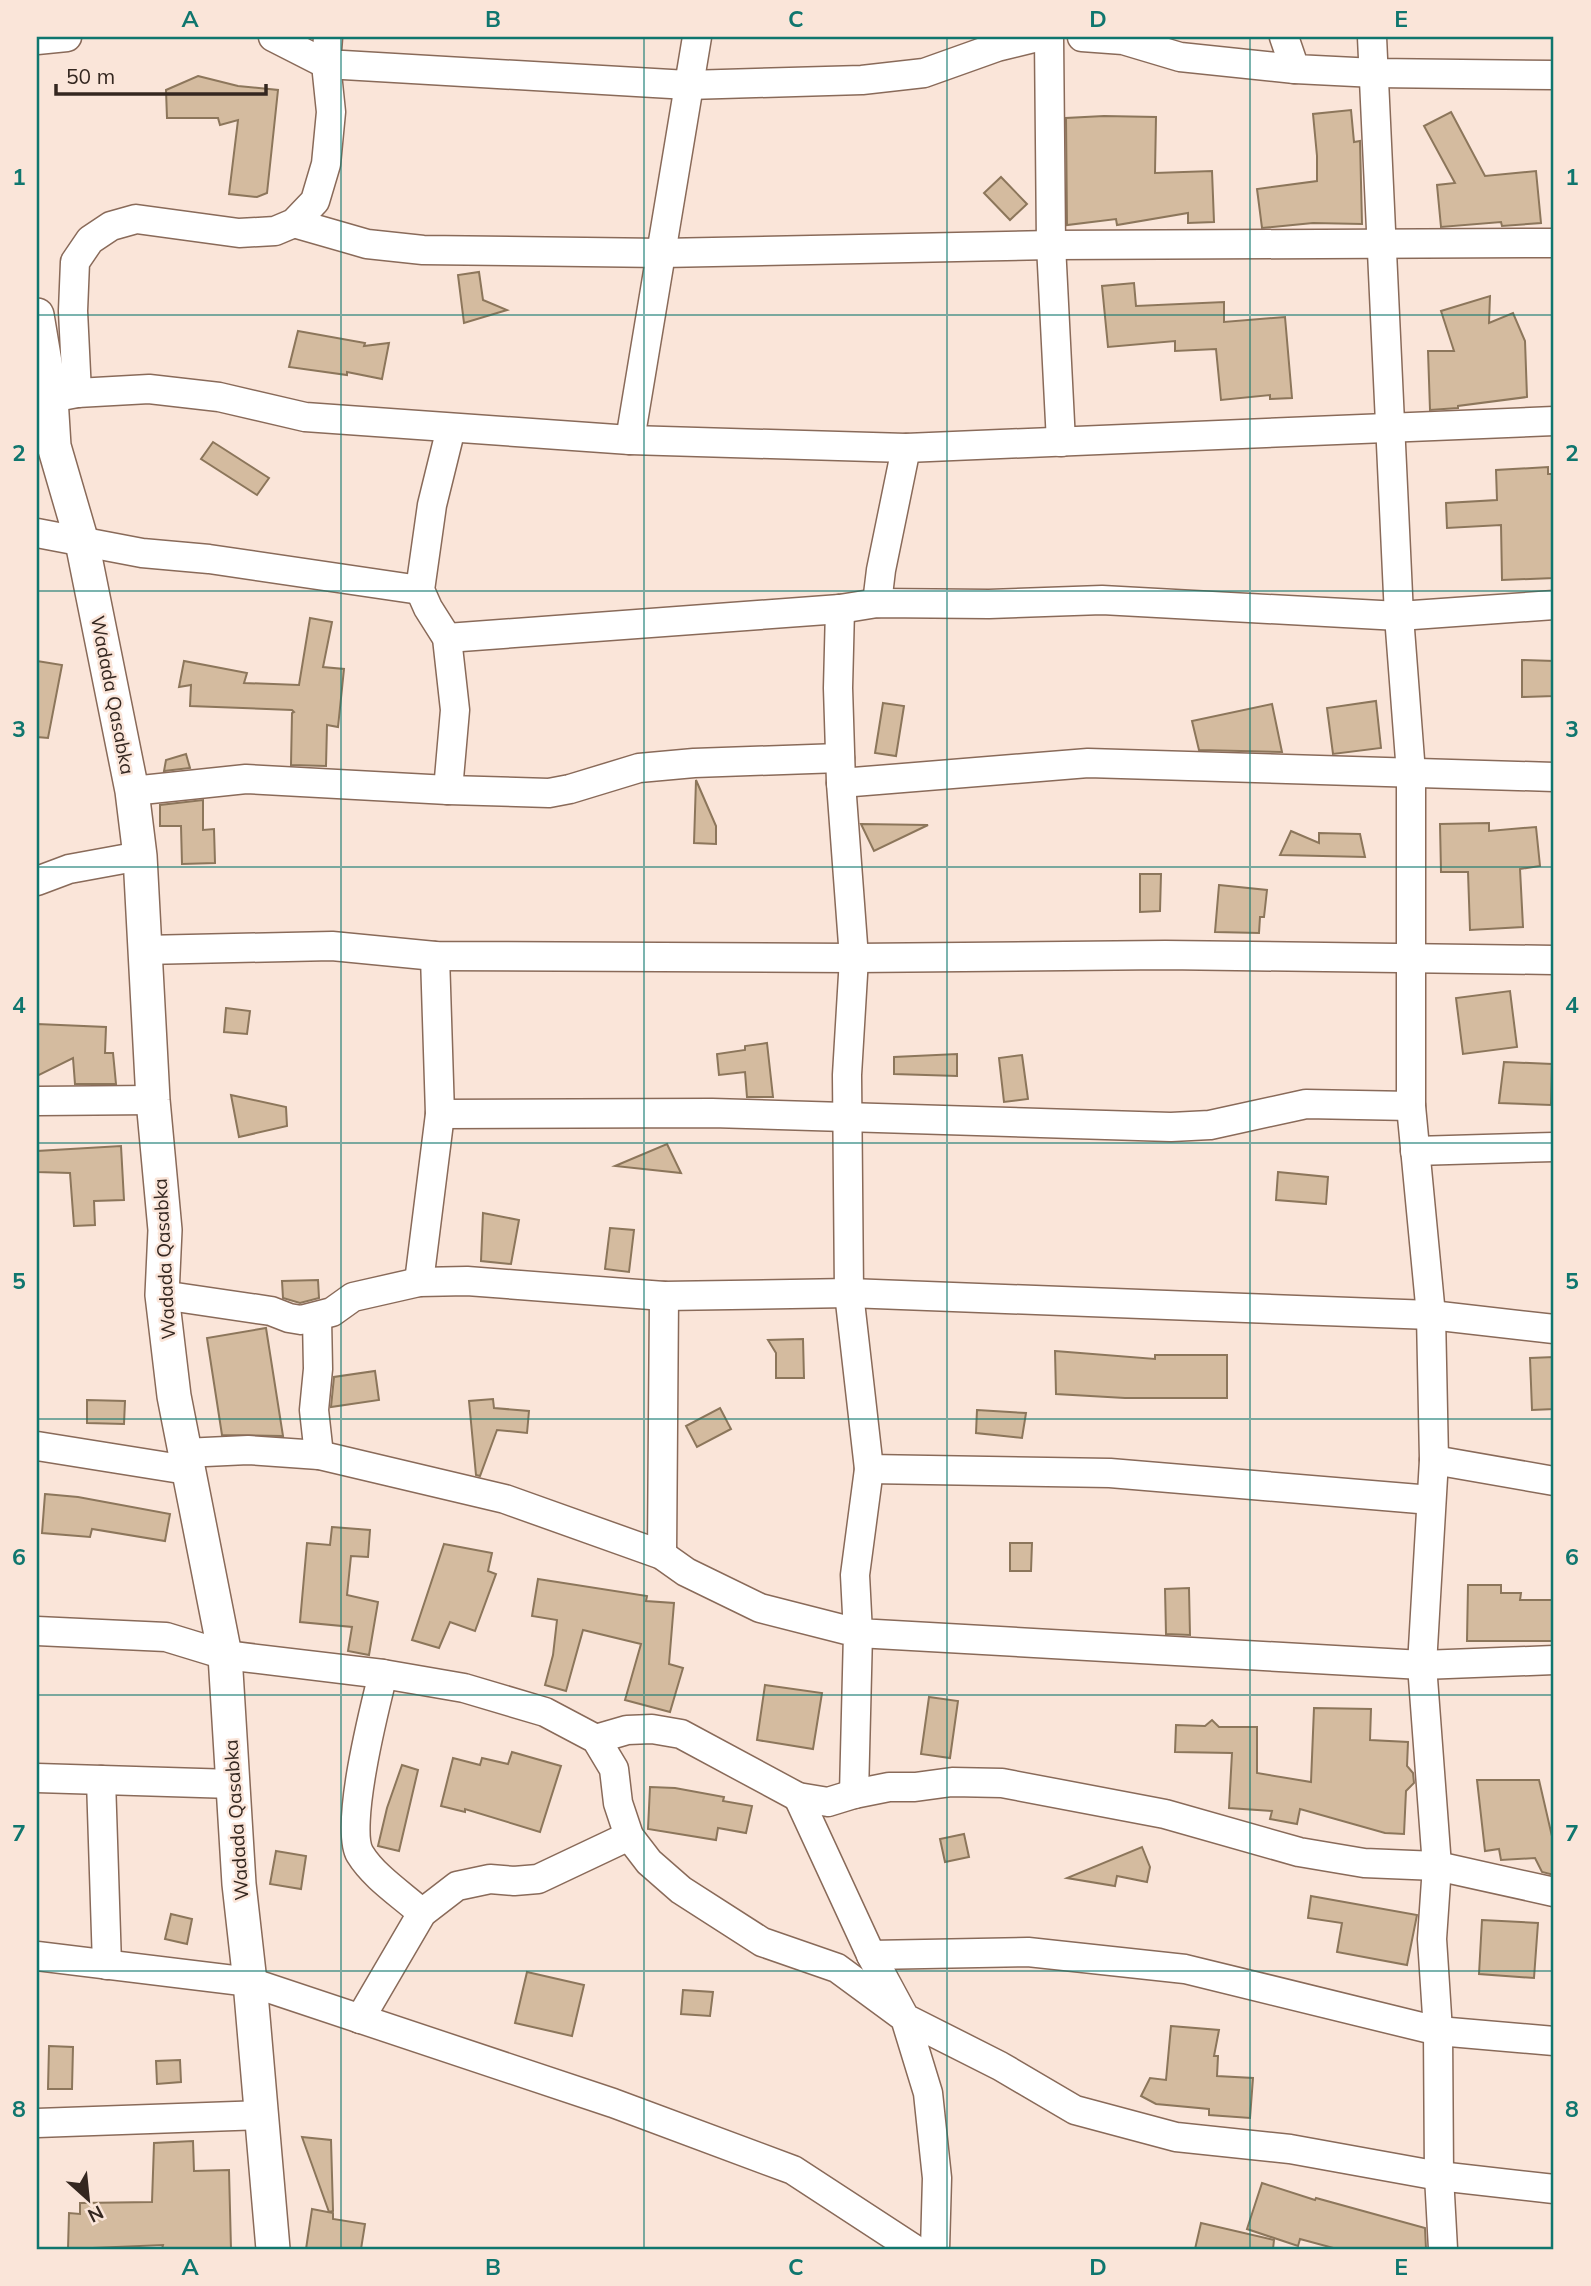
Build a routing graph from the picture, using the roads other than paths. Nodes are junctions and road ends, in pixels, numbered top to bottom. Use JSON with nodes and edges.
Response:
{"nodes":[{"id":1,"x":66,"y":37,"type":"edge"},
{"id":2,"x":273,"y":37,"type":"edge"},
{"id":3,"x":697,"y":37,"type":"edge"},
{"id":4,"x":1038,"y":37,"type":"edge"},
{"id":5,"x":1049,"y":37,"type":"edge"},
{"id":6,"x":1082,"y":37,"type":"edge"},
{"id":7,"x":1284,"y":37,"type":"edge"},
{"id":8,"x":1372,"y":37,"type":"edge"},
{"id":9,"x":37,"y":40,"type":"edge"},
{"id":10,"x":327,"y":50,"type":"edge"},
{"id":11,"x":1294,"y":69,"type":"junction"},
{"id":12,"x":1375,"y":73,"type":"junction"},
{"id":13,"x":1554,"y":75,"type":"edge"},
{"id":14,"x":688,"y":85,"type":"junction"},
{"id":15,"x":294,"y":223,"type":"junction"},
{"id":16,"x":1381,"y":242,"type":"junction"},
{"id":17,"x":1554,"y":243,"type":"edge"},
{"id":18,"x":1051,"y":245,"type":"junction"},
{"id":19,"x":662,"y":253,"type":"junction"},
{"id":20,"x":37,"y":315,"type":"edge"},
{"id":21,"x":64,"y":395,"type":"junction"},
{"id":22,"x":1554,"y":421,"type":"edge"},
{"id":23,"x":451,"y":428,"type":"junction"},
{"id":24,"x":1390,"y":430,"type":"junction"},
{"id":25,"x":630,"y":440,"type":"junction"},
{"id":26,"x":1061,"y":442,"type":"junction"},
{"id":27,"x":906,"y":448,"type":"junction"},
{"id":28,"x":37,"y":533,"type":"edge"},
{"id":29,"x":82,"y":542,"type":"junction"},
{"id":30,"x":420,"y":590,"type":"junction"},
{"id":31,"x":877,"y":603,"type":"junction"},
{"id":32,"x":1554,"y":605,"type":"edge"},
{"id":33,"x":840,"y":609,"type":"junction"},
{"id":34,"x":1399,"y":616,"type":"junction"},
{"id":35,"x":447,"y":638,"type":"junction"},
{"id":36,"x":841,"y":770,"type":"junction"},
{"id":37,"x":1411,"y":773,"type":"junction"},
{"id":38,"x":1554,"y":778,"type":"edge"},
{"id":39,"x":448,"y":790,"type":"junction"},
{"id":40,"x":132,"y":791,"type":"junction"},
{"id":41,"x":140,"y":856,"type":"junction"},
{"id":42,"x":37,"y":881,"type":"edge"},
{"id":43,"x":144,"y":950,"type":"junction"},
{"id":44,"x":435,"y":956,"type":"junction"},
{"id":45,"x":1411,"y":957,"type":"junction"},
{"id":46,"x":854,"y":958,"type":"junction"},
{"id":47,"x":1554,"y":960,"type":"edge"},
{"id":48,"x":153,"y":1100,"type":"junction"},
{"id":49,"x":37,"y":1101,"type":"edge"},
{"id":50,"x":1411,"y":1106,"type":"junction"},
{"id":51,"x":440,"y":1114,"type":"junction"},
{"id":52,"x":846,"y":1119,"type":"junction"},
{"id":53,"x":1554,"y":1147,"type":"edge"},
{"id":54,"x":1415,"y":1151,"type":"junction"},
{"id":55,"x":419,"y":1282,"type":"junction"},
{"id":56,"x":849,"y":1293,"type":"junction"},
{"id":57,"x":162,"y":1295,"type":"junction"},
{"id":58,"x":664,"y":1296,"type":"junction"},
{"id":59,"x":1431,"y":1315,"type":"junction"},
{"id":60,"x":317,"y":1318,"type":"junction"},
{"id":61,"x":1554,"y":1329,"type":"edge"},
{"id":62,"x":37,"y":1446,"type":"edge"},
{"id":63,"x":319,"y":1455,"type":"junction"},
{"id":64,"x":1434,"y":1460,"type":"junction"},
{"id":65,"x":186,"y":1462,"type":"junction"},
{"id":66,"x":869,"y":1469,"type":"junction"},
{"id":67,"x":1554,"y":1482,"type":"edge"},
{"id":68,"x":1431,"y":1500,"type":"junction"},
{"id":69,"x":662,"y":1555,"type":"junction"},
{"id":70,"x":37,"y":1631,"type":"edge"},
{"id":71,"x":858,"y":1633,"type":"junction"},
{"id":72,"x":225,"y":1655,"type":"junction"},
{"id":73,"x":1554,"y":1660,"type":"edge"},
{"id":74,"x":1422,"y":1665,"type":"junction"},
{"id":75,"x":383,"y":1674,"type":"junction"},
{"id":76,"x":597,"y":1739,"type":"junction"},
{"id":77,"x":37,"y":1778,"type":"edge"},
{"id":78,"x":102,"y":1780,"type":"junction"},
{"id":79,"x":233,"y":1784,"type":"junction"},
{"id":80,"x":854,"y":1794,"type":"junction"},
{"id":81,"x":798,"y":1797,"type":"junction"},
{"id":82,"x":629,"y":1836,"type":"junction"},
{"id":83,"x":1437,"y":1866,"type":"junction"},
{"id":84,"x":1554,"y":1892,"type":"edge"},
{"id":85,"x":422,"y":1913,"type":"junction"},
{"id":86,"x":871,"y":1955,"type":"junction"},
{"id":87,"x":37,"y":1956,"type":"edge"},
{"id":88,"x":107,"y":1965,"type":"junction"},
{"id":89,"x":250,"y":1982,"type":"junction"},
{"id":90,"x":905,"y":2018,"type":"junction"},
{"id":91,"x":360,"y":2019,"type":"junction"},
{"id":92,"x":1438,"y":2031,"type":"junction"},
{"id":93,"x":1554,"y":2040,"type":"edge"},
{"id":94,"x":261,"y":2115,"type":"junction"},
{"id":95,"x":37,"y":2123,"type":"edge"},
{"id":96,"x":1439,"y":2176,"type":"junction"},
{"id":97,"x":1554,"y":2189,"type":"edge"},
{"id":98,"x":273,"y":2249,"type":"edge"},
{"id":99,"x":914,"y":2249,"type":"edge"},
{"id":100,"x":935,"y":2249,"type":"edge"},
{"id":101,"x":1443,"y":2249,"type":"edge"}],
"edges":[{"from":1,"to":9,"type":"street"},
{"from":2,"to":10,"type":"street"},
{"from":3,"to":14,"type":"street"},
{"from":4,"to":14,"type":"street"},
{"from":5,"to":18,"type":"street"},
{"from":6,"to":11,"type":"street"},
{"from":7,"to":11,"type":"street"},
{"from":8,"to":12,"type":"street"},
{"from":10,"to":14,"type":"street"},
{"from":10,"to":15,"type":"street"},
{"from":11,"to":12,"type":"street"},
{"from":12,"to":13,"type":"street"},
{"from":12,"to":16,"type":"street"},
{"from":14,"to":19,"type":"street"},
{"from":15,"to":19,"type":"street"},
{"from":15,"to":21,"type":"street"},
{"from":16,"to":17,"type":"street"},
{"from":16,"to":18,"type":"street"},
{"from":16,"to":24,"type":"street"},
{"from":18,"to":19,"type":"street"},
{"from":18,"to":26,"type":"street"},
{"from":19,"to":25,"type":"street"},
{"from":20,"to":21,"type":"street","name":"Wadada Qasabka"},
{"from":21,"to":23,"type":"street"},
{"from":21,"to":29,"type":"street","name":"Wadada Qasabka"},
{"from":22,"to":24,"type":"street"},
{"from":23,"to":25,"type":"street"},
{"from":23,"to":30,"type":"street"},
{"from":24,"to":26,"type":"street"},
{"from":24,"to":34,"type":"street"},
{"from":25,"to":27,"type":"street"},
{"from":26,"to":27,"type":"street"},
{"from":27,"to":31,"type":"street"},
{"from":28,"to":29,"type":"street"},
{"from":29,"to":30,"type":"street"},
{"from":29,"to":40,"type":"street","name":"Wadada Qasabka"},
{"from":30,"to":35,"type":"street"},
{"from":31,"to":33,"type":"street"},
{"from":31,"to":34,"type":"street"},
{"from":32,"to":34,"type":"street"},
{"from":33,"to":35,"type":"street"},
{"from":33,"to":36,"type":"street"},
{"from":34,"to":37,"type":"street"},
{"from":35,"to":39,"type":"street"},
{"from":36,"to":37,"type":"street"},
{"from":36,"to":39,"type":"street"},
{"from":36,"to":46,"type":"street"},
{"from":37,"to":38,"type":"street"},
{"from":37,"to":45,"type":"street"},
{"from":39,"to":40,"type":"street"},
{"from":40,"to":41,"type":"street","name":"Wadada Qasabka"},
{"from":41,"to":42,"type":"street"},
{"from":41,"to":43,"type":"street","name":"Wadada Qasabka"},
{"from":43,"to":44,"type":"street"},
{"from":43,"to":48,"type":"street","name":"Wadada Qasabka"},
{"from":44,"to":46,"type":"street"},
{"from":44,"to":51,"type":"street"},
{"from":45,"to":46,"type":"street"},
{"from":45,"to":47,"type":"street"},
{"from":45,"to":50,"type":"street"},
{"from":46,"to":52,"type":"street"},
{"from":48,"to":49,"type":"street"},
{"from":48,"to":57,"type":"street","name":"Wadada Qasabka"},
{"from":50,"to":52,"type":"street"},
{"from":50,"to":54,"type":"street"},
{"from":51,"to":52,"type":"street"},
{"from":51,"to":55,"type":"street"},
{"from":52,"to":56,"type":"street"},
{"from":53,"to":54,"type":"street"},
{"from":54,"to":59,"type":"street"},
{"from":55,"to":58,"type":"street"},
{"from":55,"to":60,"type":"street"},
{"from":56,"to":58,"type":"street"},
{"from":56,"to":59,"type":"street"},
{"from":56,"to":66,"type":"street"},
{"from":57,"to":60,"type":"street"},
{"from":57,"to":65,"type":"street","name":"Wadada Qasabka"},
{"from":58,"to":69,"type":"street"},
{"from":59,"to":61,"type":"street"},
{"from":59,"to":64,"type":"street"},
{"from":60,"to":63,"type":"street"},
{"from":62,"to":65,"type":"street"},
{"from":63,"to":65,"type":"street"},
{"from":63,"to":69,"type":"street"},
{"from":64,"to":67,"type":"street"},
{"from":64,"to":68,"type":"street"},
{"from":65,"to":72,"type":"street","name":"Wadada Qasabka"},
{"from":66,"to":68,"type":"street"},
{"from":66,"to":71,"type":"street"},
{"from":68,"to":74,"type":"street"},
{"from":69,"to":71,"type":"street"},
{"from":70,"to":72,"type":"street"},
{"from":71,"to":74,"type":"street"},
{"from":71,"to":80,"type":"street"},
{"from":72,"to":75,"type":"street"},
{"from":72,"to":79,"type":"street","name":"Wadada Qasabka"},
{"from":73,"to":74,"type":"street"},
{"from":74,"to":83,"type":"street"},
{"from":75,"to":76,"type":"street"},
{"from":75,"to":85,"type":"street"},
{"from":76,"to":81,"type":"street"},
{"from":76,"to":82,"type":"street"},
{"from":77,"to":78,"type":"street"},
{"from":78,"to":79,"type":"street"},
{"from":78,"to":88,"type":"street"},
{"from":79,"to":89,"type":"street","name":"Wadada Qasabka"},
{"from":80,"to":81,"type":"street"},
{"from":80,"to":83,"type":"street"},
{"from":81,"to":86,"type":"street"},
{"from":82,"to":85,"type":"street"},
{"from":82,"to":90,"type":"street"},
{"from":83,"to":84,"type":"street"},
{"from":83,"to":92,"type":"street"},
{"from":85,"to":91,"type":"street"},
{"from":86,"to":90,"type":"street"},
{"from":86,"to":92,"type":"street"},
{"from":87,"to":88,"type":"street"},
{"from":88,"to":89,"type":"street"},
{"from":89,"to":91,"type":"street"},
{"from":89,"to":94,"type":"street","name":"Wadada Qasabka"},
{"from":90,"to":96,"type":"street"},
{"from":90,"to":100,"type":"street"},
{"from":91,"to":99,"type":"street"},
{"from":92,"to":93,"type":"street"},
{"from":92,"to":96,"type":"street"},
{"from":94,"to":95,"type":"street"},
{"from":94,"to":98,"type":"street","name":"Wadada Qasabka"},
{"from":96,"to":97,"type":"street"},
{"from":96,"to":101,"type":"street"}]}
